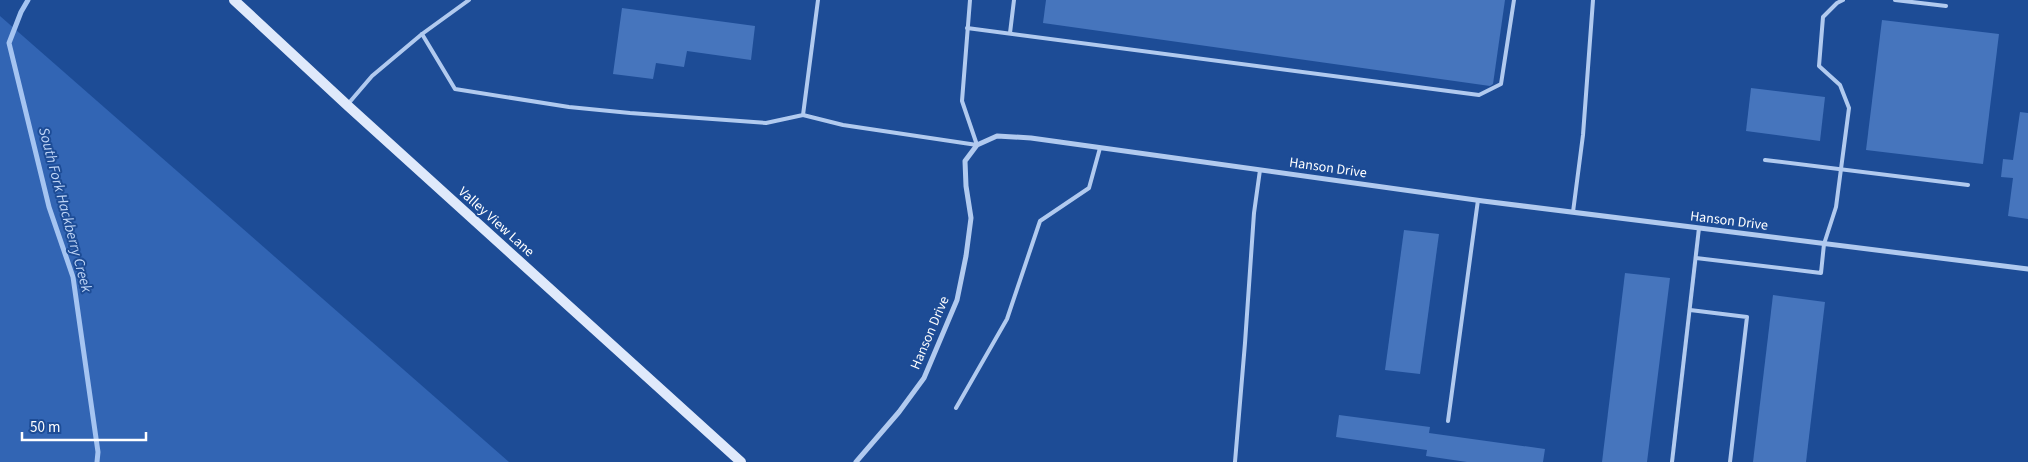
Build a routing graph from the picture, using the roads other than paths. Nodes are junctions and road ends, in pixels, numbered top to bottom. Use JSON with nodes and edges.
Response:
{"nodes":[{"id":1,"x":234,"y":0,"type":"edge"},
{"id":2,"x":470,"y":0,"type":"edge"},
{"id":3,"x":818,"y":0,"type":"edge"},
{"id":4,"x":970,"y":0,"type":"edge"},
{"id":5,"x":1014,"y":0,"type":"edge"},
{"id":6,"x":1514,"y":0,"type":"edge"},
{"id":7,"x":1593,"y":0,"type":"edge"},
{"id":8,"x":1843,"y":0,"type":"edge"},
{"id":9,"x":1895,"y":0,"type":"edge"},
{"id":10,"x":1946,"y":6,"type":"dead end"},
{"id":11,"x":967,"y":28,"type":"junction"},
{"id":12,"x":422,"y":34,"type":"junction"},
{"id":13,"x":1010,"y":34,"type":"junction"},
{"id":14,"x":347,"y":105,"type":"junction"},
{"id":15,"x":803,"y":116,"type":"junction"},
{"id":16,"x":977,"y":145,"type":"junction"},
{"id":17,"x":1100,"y":148,"type":"junction"},
{"id":18,"x":1765,"y":160,"type":"dead end"},
{"id":19,"x":1841,"y":168,"type":"junction"},
{"id":20,"x":1260,"y":170,"type":"junction"},
{"id":21,"x":1968,"y":185,"type":"dead end"},
{"id":22,"x":1478,"y":200,"type":"junction"},
{"id":23,"x":1573,"y":212,"type":"junction"},
{"id":24,"x":1699,"y":228,"type":"junction"},
{"id":25,"x":1824,"y":244,"type":"junction"},
{"id":26,"x":1696,"y":258,"type":"junction"},
{"id":27,"x":2028,"y":269,"type":"edge"},
{"id":28,"x":1690,"y":310,"type":"junction"},
{"id":29,"x":956,"y":408,"type":"dead end"},
{"id":30,"x":1448,"y":421,"type":"dead end"},
{"id":31,"x":741,"y":462,"type":"edge"},
{"id":32,"x":856,"y":462,"type":"edge"},
{"id":33,"x":1235,"y":462,"type":"edge"},
{"id":34,"x":1672,"y":462,"type":"edge"},
{"id":35,"x":1730,"y":462,"type":"edge"}],
"edges":[{"from":1,"to":14,"type":"main road","name":"Valley View Lane"},
{"from":2,"to":12,"type":"lane"},
{"from":3,"to":15,"type":"lane"},
{"from":4,"to":11,"type":"lane"},
{"from":5,"to":13,"type":"lane"},
{"from":6,"to":13,"type":"lane"},
{"from":7,"to":23,"type":"lane"},
{"from":8,"to":19,"type":"lane"},
{"from":9,"to":10,"type":"lane"},
{"from":11,"to":13,"type":"lane"},
{"from":11,"to":16,"type":"lane"},
{"from":12,"to":14,"type":"lane"},
{"from":12,"to":15,"type":"lane"},
{"from":14,"to":31,"type":"main road","name":"Valley View Lane"},
{"from":15,"to":16,"type":"lane"},
{"from":16,"to":17,"type":"street","name":"Hanson Drive"},
{"from":16,"to":32,"type":"street","name":"Hanson Drive"},
{"from":17,"to":20,"type":"street","name":"Hanson Drive"},
{"from":17,"to":29,"type":"lane"},
{"from":18,"to":19,"type":"lane"},
{"from":19,"to":21,"type":"lane"},
{"from":19,"to":25,"type":"lane"},
{"from":20,"to":22,"type":"street","name":"Hanson Drive"},
{"from":20,"to":33,"type":"lane"},
{"from":22,"to":23,"type":"street","name":"Hanson Drive"},
{"from":22,"to":30,"type":"lane"},
{"from":23,"to":24,"type":"street","name":"Hanson Drive"},
{"from":24,"to":25,"type":"street","name":"Hanson Drive"},
{"from":24,"to":26,"type":"lane"},
{"from":25,"to":26,"type":"lane"},
{"from":25,"to":27,"type":"street","name":"Hanson Drive"},
{"from":26,"to":28,"type":"lane"},
{"from":28,"to":34,"type":"lane"},
{"from":28,"to":35,"type":"lane"}]}
